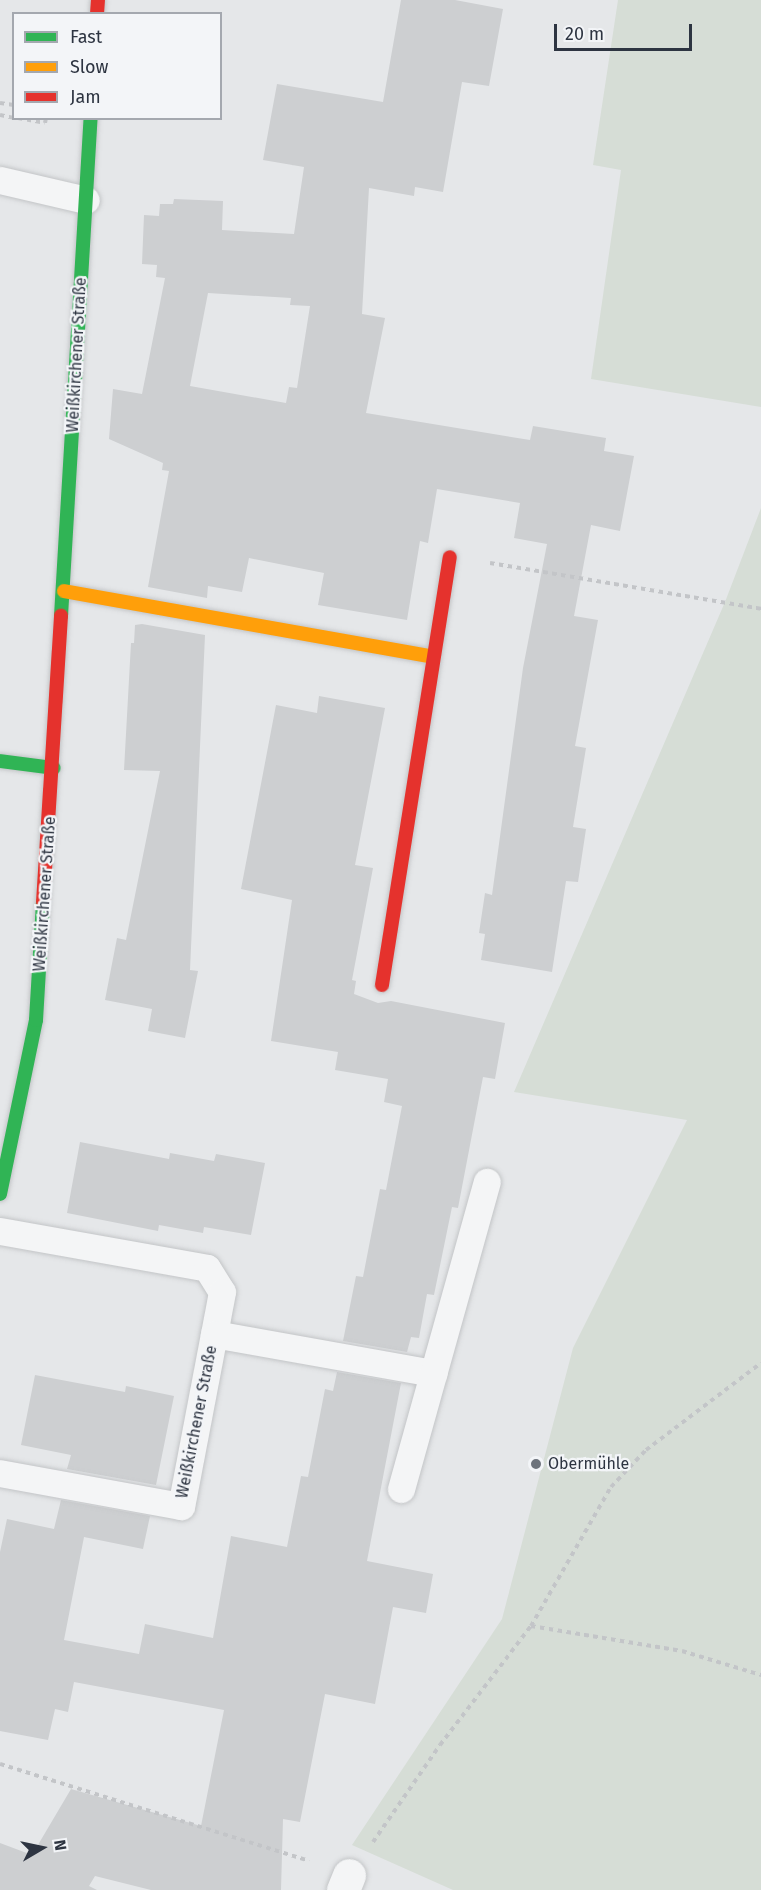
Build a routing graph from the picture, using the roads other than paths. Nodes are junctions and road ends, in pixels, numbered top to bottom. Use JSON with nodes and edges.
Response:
{"nodes":[{"id":1,"x":91,"y":120,"type":"edge"},
{"id":2,"x":0,"y":180,"type":"edge"},
{"id":3,"x":86,"y":200,"type":"junction"},
{"id":4,"x":450,"y":557,"type":"road end"},
{"id":5,"x":64,"y":591,"type":"junction"},
{"id":6,"x":433,"y":657,"type":"junction"},
{"id":7,"x":0,"y":761,"type":"edge"},
{"id":8,"x":54,"y":768,"type":"junction"},
{"id":9,"x":382,"y":985,"type":"dead end"},
{"id":10,"x":487,"y":1182,"type":"dead end"},
{"id":11,"x":0,"y":1194,"type":"edge"},
{"id":12,"x":0,"y":1231,"type":"edge"},
{"id":13,"x":214,"y":1334,"type":"junction"},
{"id":14,"x":434,"y":1373,"type":"junction"},
{"id":15,"x":0,"y":1473,"type":"edge"},
{"id":16,"x":401,"y":1490,"type":"dead end"}],
"edges":[{"from":1,"to":3,"type":"street","name":"Weißkirchener Straße"},
{"from":2,"to":3,"type":"lane"},
{"from":3,"to":5,"type":"street","name":"Weißkirchener Straße"},
{"from":4,"to":6,"type":"street"},
{"from":5,"to":6,"type":"street"},
{"from":5,"to":8,"type":"street","name":"Weißkirchener Straße"},
{"from":6,"to":9,"type":"street"},
{"from":7,"to":8,"type":"street"},
{"from":8,"to":11,"type":"street","name":"Weißkirchener Straße"},
{"from":10,"to":14,"type":"lane"},
{"from":12,"to":13,"type":"lane","name":"Weißkirchener Straße"},
{"from":13,"to":14,"type":"lane","name":"Weißkirchener Straße"},
{"from":13,"to":15,"type":"lane","name":"Weißkirchener Straße"},
{"from":14,"to":16,"type":"lane"}]}
